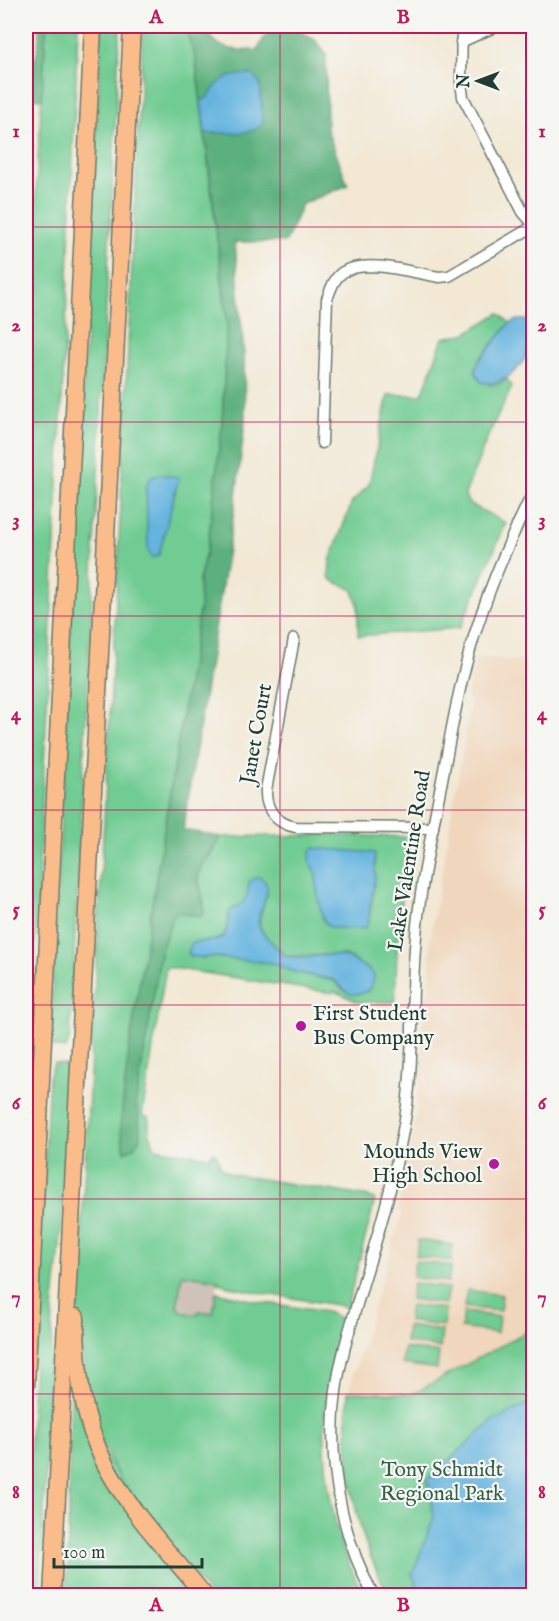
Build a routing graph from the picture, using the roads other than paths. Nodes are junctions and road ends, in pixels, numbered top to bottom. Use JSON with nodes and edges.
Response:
{"nodes":[{"id":1,"x":93,"y":26,"type":"edge"},
{"id":2,"x":132,"y":26,"type":"edge"},
{"id":3,"x":462,"y":26,"type":"edge"},
{"id":4,"x":496,"y":26,"type":"edge"},
{"id":5,"x":461,"y":42,"type":"junction"},
{"id":6,"x":534,"y":225,"type":"edge"},
{"id":7,"x":322,"y":443,"type":"dead end"},
{"id":8,"x":534,"y":490,"type":"edge"},
{"id":9,"x":530,"y":506,"type":"edge"},
{"id":10,"x":294,"y":639,"type":"dead end"},
{"id":11,"x":433,"y":828,"type":"junction"},
{"id":12,"x":41,"y":1078,"type":"junction"},
{"id":13,"x":70,"y":1225,"type":"junction"},
{"id":14,"x":26,"y":1227,"type":"edge"},
{"id":15,"x":26,"y":1386,"type":"edge"},
{"id":16,"x":52,"y":1596,"type":"edge"},
{"id":17,"x":206,"y":1596,"type":"edge"},
{"id":18,"x":374,"y":1596,"type":"edge"}],
"edges":[{"from":1,"to":12,"type":"highway"},
{"from":2,"to":13,"type":"highway"},
{"from":3,"to":5,"type":"street"},
{"from":4,"to":5,"type":"street"},
{"from":5,"to":6,"type":"street"},
{"from":6,"to":7,"type":"street"},
{"from":8,"to":9,"type":"street","name":"Lake Valentine Road"},
{"from":9,"to":11,"type":"street","name":"Lake Valentine Road"},
{"from":10,"to":11,"type":"street","name":"Janet Court"},
{"from":11,"to":18,"type":"street","name":"Lake Valentine Road"},
{"from":12,"to":14,"type":"highway"},
{"from":12,"to":15,"type":"highway"},
{"from":13,"to":16,"type":"highway"},
{"from":13,"to":17,"type":"highway"}]}
